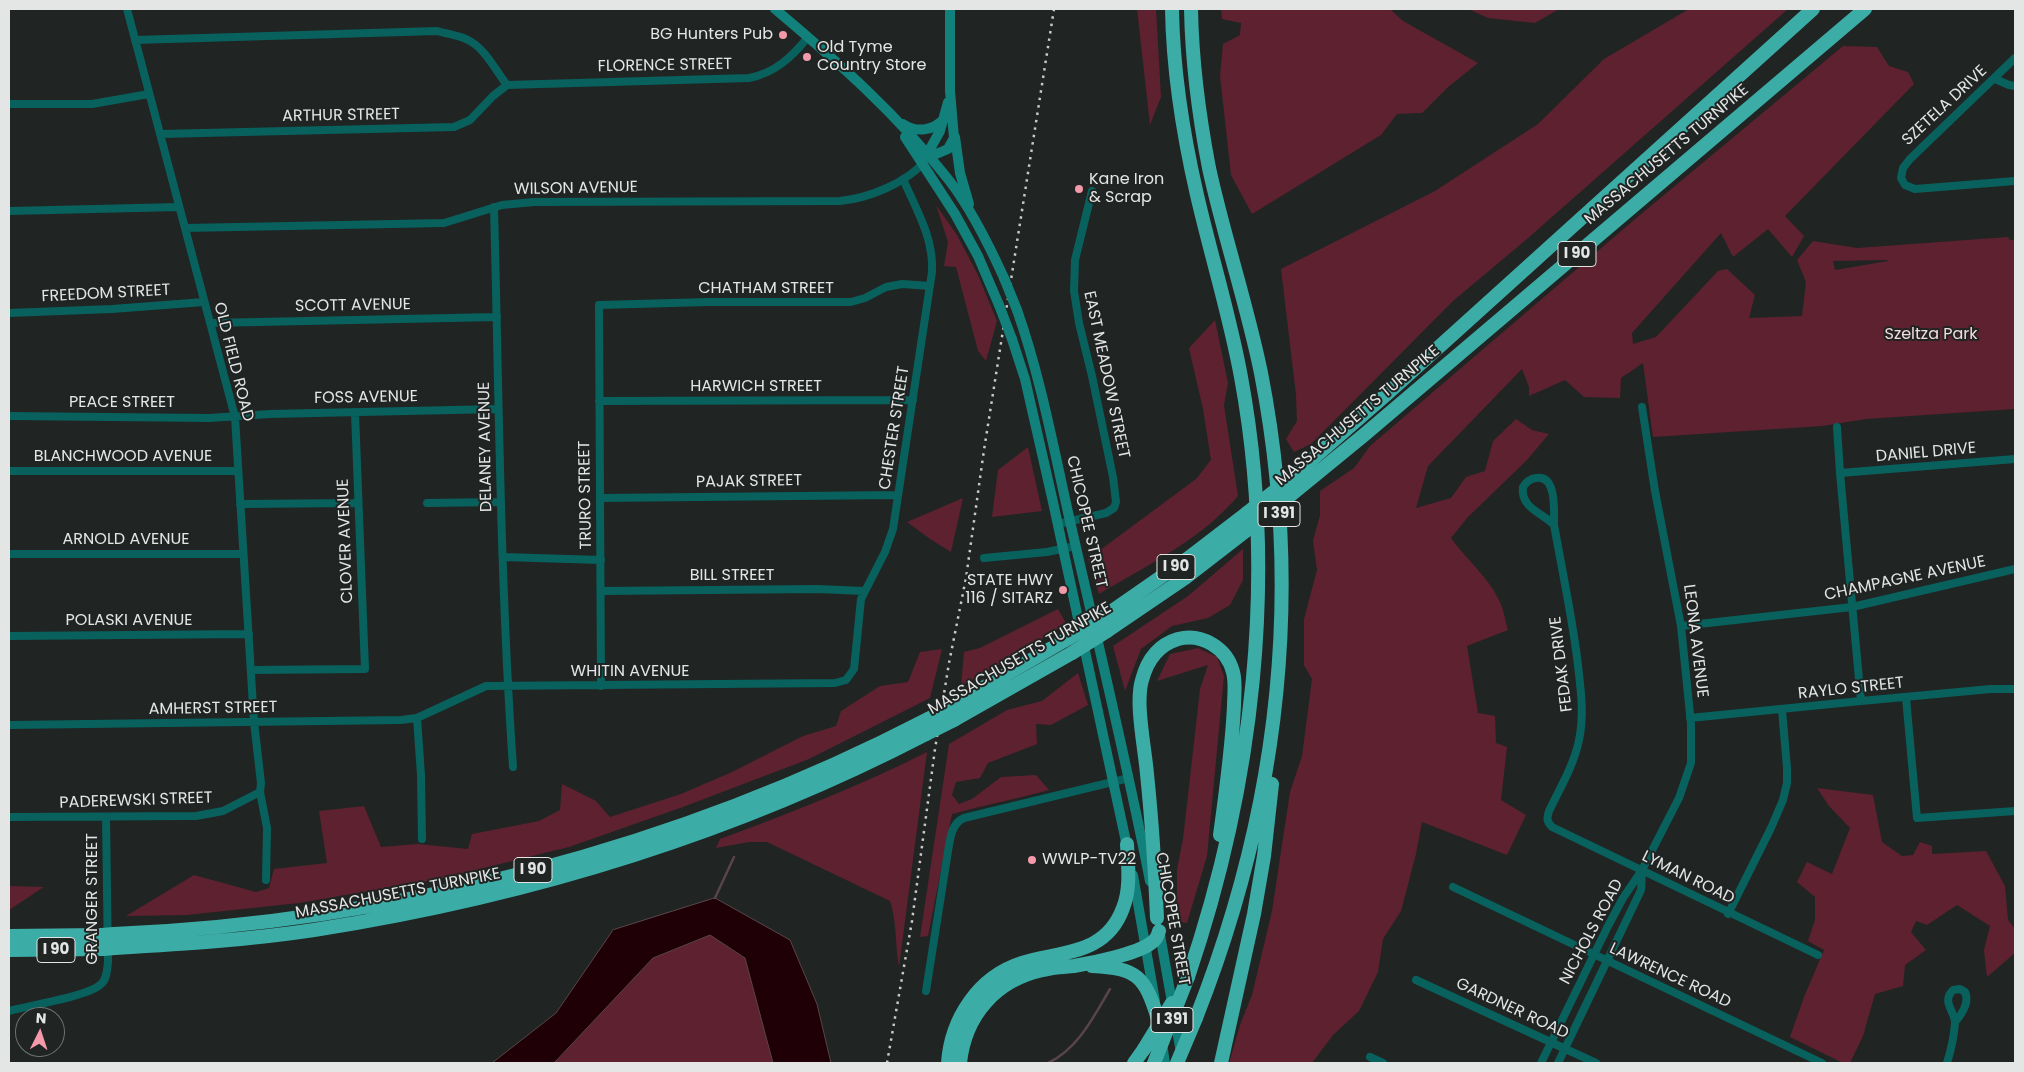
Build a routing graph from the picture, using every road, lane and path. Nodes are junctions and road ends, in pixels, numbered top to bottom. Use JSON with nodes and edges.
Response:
{"nodes":[{"id":1,"x":127,"y":9,"type":"edge"},
{"id":2,"x":775,"y":9,"type":"edge"},
{"id":3,"x":950,"y":9,"type":"edge"},
{"id":4,"x":1172,"y":9,"type":"edge"},
{"id":5,"x":1191,"y":9,"type":"edge"},
{"id":6,"x":1813,"y":9,"type":"edge"},
{"id":7,"x":1865,"y":9,"type":"edge"},
{"id":8,"x":808,"y":37,"type":"junction"},
{"id":9,"x":135,"y":40,"type":"junction"},
{"id":10,"x":2015,"y":58,"type":"edge"},
{"id":11,"x":1994,"y":79,"type":"junction"},
{"id":12,"x":508,"y":85,"type":"junction"},
{"id":13,"x":2015,"y":86,"type":"edge"},
{"id":14,"x":950,"y":92,"type":"junction"},
{"id":15,"x":149,"y":94,"type":"junction"},
{"id":16,"x":9,"y":104,"type":"edge"},
{"id":17,"x":890,"y":113,"type":"junction"},
{"id":18,"x":944,"y":118,"type":"junction"},
{"id":19,"x":954,"y":133,"type":"junction"},
{"id":20,"x":160,"y":134,"type":"junction"},
{"id":21,"x":926,"y":161,"type":"junction"},
{"id":22,"x":903,"y":179,"type":"junction"},
{"id":23,"x":2015,"y":181,"type":"edge"},
{"id":24,"x":1092,"y":191,"type":"dead end"},
{"id":25,"x":179,"y":207,"type":"junction"},
{"id":26,"x":494,"y":207,"type":"junction"},
{"id":27,"x":9,"y":211,"type":"edge"},
{"id":28,"x":976,"y":223,"type":"junction"},
{"id":29,"x":184,"y":228,"type":"junction"},
{"id":30,"x":930,"y":286,"type":"junction"},
{"id":31,"x":204,"y":302,"type":"junction"},
{"id":32,"x":599,"y":305,"type":"joint"},
{"id":33,"x":9,"y":313,"type":"edge"},
{"id":34,"x":497,"y":317,"type":"junction"},
{"id":35,"x":210,"y":323,"type":"junction"},
{"id":36,"x":913,"y":400,"type":"junction"},
{"id":37,"x":599,"y":401,"type":"junction"},
{"id":38,"x":1642,"y":407,"type":"dead end"},
{"id":39,"x":498,"y":409,"type":"junction"},
{"id":40,"x":355,"y":413,"type":"junction"},
{"id":41,"x":9,"y":416,"type":"edge"},
{"id":42,"x":235,"y":417,"type":"junction"},
{"id":43,"x":1837,"y":427,"type":"dead end"},
{"id":44,"x":2015,"y":459,"type":"edge"},
{"id":45,"x":9,"y":471,"type":"edge"},
{"id":46,"x":238,"y":471,"type":"junction"},
{"id":47,"x":1840,"y":473,"type":"junction"},
{"id":48,"x":898,"y":495,"type":"junction"},
{"id":49,"x":600,"y":498,"type":"junction"},
{"id":50,"x":501,"y":502,"type":"junction"},
{"id":51,"x":358,"y":503,"type":"junction"},
{"id":52,"x":427,"y":503,"type":"dead end"},
{"id":53,"x":240,"y":504,"type":"junction"},
{"id":54,"x":1070,"y":521,"type":"junction"},
{"id":55,"x":1058,"y":524,"type":"junction"},
{"id":56,"x":1554,"y":525,"type":"junction"},
{"id":57,"x":1076,"y":546,"type":"junction"},
{"id":58,"x":1062,"y":549,"type":"junction"},
{"id":59,"x":9,"y":554,"type":"edge"},
{"id":60,"x":243,"y":554,"type":"junction"},
{"id":61,"x":503,"y":557,"type":"junction"},
{"id":62,"x":984,"y":558,"type":"dead end"},
{"id":63,"x":601,"y":560,"type":"junction"},
{"id":64,"x":2015,"y":569,"type":"edge"},
{"id":65,"x":601,"y":591,"type":"junction"},
{"id":66,"x":864,"y":591,"type":"junction"},
{"id":67,"x":1852,"y":607,"type":"junction"},
{"id":68,"x":1104,"y":624,"type":"junction"},
{"id":69,"x":1681,"y":626,"type":"junction"},
{"id":70,"x":249,"y":634,"type":"junction"},
{"id":71,"x":9,"y":636,"type":"edge"},
{"id":72,"x":251,"y":670,"type":"junction"},
{"id":73,"x":849,"y":678,"type":"joint"},
{"id":74,"x":507,"y":685,"type":"junction"},
{"id":75,"x":601,"y":686,"type":"junction"},
{"id":76,"x":1277,"y":687,"type":"junction"},
{"id":77,"x":2015,"y":689,"type":"edge"},
{"id":78,"x":1906,"y":698,"type":"junction"},
{"id":79,"x":1861,"y":701,"type":"junction"},
{"id":80,"x":1782,"y":710,"type":"junction"},
{"id":81,"x":417,"y":718,"type":"junction"},
{"id":82,"x":1690,"y":718,"type":"junction"},
{"id":83,"x":254,"y":722,"type":"junction"},
{"id":84,"x":9,"y":725,"type":"edge"},
{"id":85,"x":513,"y":767,"type":"dead end"},
{"id":86,"x":1129,"y":778,"type":"junction"},
{"id":87,"x":1114,"y":781,"type":"junction"},
{"id":88,"x":260,"y":792,"type":"junction"},
{"id":89,"x":2015,"y":811,"type":"edge"},
{"id":90,"x":106,"y":817,"type":"junction"},
{"id":91,"x":9,"y":818,"type":"edge"},
{"id":92,"x":1548,"y":823,"type":"joint"},
{"id":93,"x":422,"y":839,"type":"dead end"},
{"id":94,"x":1127,"y":844,"type":"junction"},
{"id":95,"x":1642,"y":870,"type":"junction"},
{"id":96,"x":266,"y":880,"type":"dead end"},
{"id":97,"x":1453,"y":887,"type":"dead end"},
{"id":98,"x":1211,"y":903,"type":"junction"},
{"id":99,"x":1728,"y":914,"type":"junction"},
{"id":100,"x":1158,"y":924,"type":"junction"},
{"id":101,"x":9,"y":936,"type":"edge"},
{"id":102,"x":108,"y":942,"type":"junction"},
{"id":103,"x":1146,"y":946,"type":"junction"},
{"id":104,"x":9,"y":950,"type":"edge"},
{"id":105,"x":1593,"y":955,"type":"junction"},
{"id":106,"x":1818,"y":955,"type":"dead end"},
{"id":107,"x":1607,"y":961,"type":"junction"},
{"id":108,"x":1074,"y":966,"type":"junction"},
{"id":109,"x":1188,"y":977,"type":"junction"},
{"id":110,"x":1416,"y":980,"type":"dead end"},
{"id":111,"x":926,"y":991,"type":"dead end"},
{"id":112,"x":9,"y":1011,"type":"edge"},
{"id":113,"x":1158,"y":1019,"type":"junction"},
{"id":114,"x":1955,"y":1022,"type":"dead end"},
{"id":115,"x":1551,"y":1043,"type":"junction"},
{"id":116,"x":1565,"y":1048,"type":"junction"},
{"id":117,"x":1370,"y":1057,"type":"dead end"},
{"id":118,"x":948,"y":1063,"type":"edge"},
{"id":119,"x":960,"y":1063,"type":"edge"},
{"id":120,"x":1134,"y":1063,"type":"edge"},
{"id":121,"x":1154,"y":1063,"type":"edge"},
{"id":122,"x":1165,"y":1063,"type":"edge"},
{"id":123,"x":1180,"y":1063,"type":"edge"},
{"id":124,"x":1221,"y":1063,"type":"edge"},
{"id":125,"x":1383,"y":1063,"type":"edge"},
{"id":126,"x":1541,"y":1063,"type":"edge"},
{"id":127,"x":1558,"y":1063,"type":"edge"},
{"id":128,"x":1596,"y":1063,"type":"edge"},
{"id":129,"x":1822,"y":1063,"type":"edge"},
{"id":130,"x":1947,"y":1063,"type":"edge"}],
"edges":[{"from":1,"to":9,"type":"street","name":"OLD FIELD ROAD"},
{"from":2,"to":8,"type":"main road","name":"CHICOPEE STREET"},
{"from":3,"to":14,"type":"main road"},
{"from":4,"to":98,"type":"highway","number":"I 391"},
{"from":5,"to":76,"type":"highway","number":"I 391"},
{"from":6,"to":68,"type":"highway","name":"MASSACHUSETTS TURNPIKE","number":"I 90","bridge":true},
{"from":7,"to":68,"type":"highway","name":"MASSACHUSETTS TURNPIKE","number":"I 90","bridge":true},
{"from":8,"to":12,"type":"street","name":"FLORENCE STREET"},
{"from":8,"to":17,"type":"main road","name":"CHICOPEE STREET"},
{"from":9,"to":12,"type":"street"},
{"from":9,"to":15,"type":"street","name":"OLD FIELD ROAD"},
{"from":10,"to":11,"type":"street","name":"SZETELA DRIVE"},
{"from":11,"to":13,"type":"street"},
{"from":11,"to":23,"type":"street","name":"SZETELA DRIVE"},
{"from":12,"to":20,"type":"street","name":"ARTHUR STREET"},
{"from":14,"to":18,"type":"main road"},
{"from":14,"to":19,"type":"main road"},
{"from":15,"to":16,"type":"street"},
{"from":15,"to":20,"type":"street","name":"OLD FIELD ROAD"},
{"from":17,"to":18,"type":"main road"},
{"from":17,"to":21,"type":"main road","name":"CHICOPEE STREET"},
{"from":18,"to":21,"type":"main road"},
{"from":19,"to":21,"type":"main road"},
{"from":19,"to":28,"type":"main road"},
{"from":20,"to":25,"type":"street","name":"OLD FIELD ROAD"},
{"from":21,"to":22,"type":"street","name":"WILSON AVENUE"},
{"from":21,"to":28,"type":"main road","name":"CHICOPEE STREET"},
{"from":21,"to":55,"type":"main road","name":"CHICOPEE STREET","bridge":true},
{"from":22,"to":26,"type":"street","name":"WILSON AVENUE"},
{"from":22,"to":30,"type":"street","name":"CHESTER STREET"},
{"from":24,"to":54,"type":"street","name":"EAST MEADOW STREET"},
{"from":25,"to":27,"type":"street"},
{"from":25,"to":29,"type":"street","name":"OLD FIELD ROAD"},
{"from":26,"to":29,"type":"street","name":"WILSON AVENUE"},
{"from":26,"to":34,"type":"street","name":"DELANEY AVENUE"},
{"from":28,"to":54,"type":"main road","name":"CHICOPEE STREET","bridge":true},
{"from":29,"to":31,"type":"street","name":"OLD FIELD ROAD"},
{"from":30,"to":32,"type":"street","name":"CHATHAM STREET"},
{"from":30,"to":36,"type":"street","name":"CHESTER STREET"},
{"from":31,"to":33,"type":"street","name":"FREEDOM STREET"},
{"from":31,"to":35,"type":"street","name":"OLD FIELD ROAD"},
{"from":32,"to":37,"type":"street","name":"TRURO STREET"},
{"from":34,"to":35,"type":"street","name":"SCOTT AVENUE"},
{"from":34,"to":39,"type":"street","name":"DELANEY AVENUE"},
{"from":35,"to":42,"type":"street","name":"OLD FIELD ROAD"},
{"from":36,"to":37,"type":"street","name":"HARWICH STREET"},
{"from":36,"to":48,"type":"street","name":"CHESTER STREET"},
{"from":37,"to":49,"type":"street","name":"TRURO STREET"},
{"from":38,"to":69,"type":"street","name":"LEONA AVENUE"},
{"from":39,"to":40,"type":"street","name":"FOSS AVENUE"},
{"from":39,"to":50,"type":"street","name":"DELANEY AVENUE"},
{"from":40,"to":42,"type":"street","name":"FOSS AVENUE"},
{"from":40,"to":51,"type":"street","name":"CLOVER AVENUE"},
{"from":41,"to":42,"type":"street","name":"PEACE STREET"},
{"from":42,"to":46,"type":"street","name":"OLD FIELD ROAD"},
{"from":43,"to":47,"type":"street"},
{"from":44,"to":47,"type":"street","name":"DANIEL DRIVE"},
{"from":45,"to":46,"type":"street","name":"BLANCHWOOD AVENUE"},
{"from":46,"to":53,"type":"street","name":"OLD FIELD ROAD"},
{"from":47,"to":67,"type":"street"},
{"from":48,"to":49,"type":"street","name":"PAJAK STREET"},
{"from":48,"to":66,"type":"street","name":"CHESTER STREET"},
{"from":49,"to":63,"type":"street","name":"TRURO STREET"},
{"from":50,"to":52,"type":"street"},
{"from":50,"to":61,"type":"street","name":"DELANEY AVENUE"},
{"from":51,"to":53,"type":"street"},
{"from":51,"to":72,"type":"street","name":"CLOVER AVENUE"},
{"from":53,"to":60,"type":"street","name":"OLD FIELD ROAD"},
{"from":54,"to":55,"type":"street","name":"EAST MEADOW STREET"},
{"from":54,"to":57,"type":"main road","name":"CHICOPEE STREET"},
{"from":55,"to":58,"type":"main road","name":"CHICOPEE STREET"},
{"from":56,"to":56,"type":"street","name":"FEDAK DRIVE"},
{"from":56,"to":92,"type":"street","name":"FEDAK DRIVE"},
{"from":57,"to":58,"type":"street"},
{"from":57,"to":86,"type":"main road","name":"CHICOPEE STREET"},
{"from":58,"to":62,"type":"street"},
{"from":58,"to":87,"type":"main road","name":"CHICOPEE STREET"},
{"from":59,"to":60,"type":"street","name":"ARNOLD AVENUE"},
{"from":60,"to":70,"type":"street","name":"OLD FIELD ROAD"},
{"from":61,"to":63,"type":"street"},
{"from":61,"to":74,"type":"street","name":"DELANEY AVENUE"},
{"from":63,"to":65,"type":"street","name":"TRURO STREET"},
{"from":64,"to":67,"type":"street","name":"CHAMPAGNE AVENUE"},
{"from":65,"to":66,"type":"street","name":"BILL STREET"},
{"from":65,"to":75,"type":"street","name":"TRURO STREET"},
{"from":66,"to":73,"type":"street","name":"CHESTER STREET"},
{"from":67,"to":69,"type":"street","name":"CHAMPAGNE AVENUE"},
{"from":67,"to":79,"type":"street"},
{"from":68,"to":102,"type":"highway","name":"MASSACHUSETTS TURNPIKE","number":"I 90","bridge":true},
{"from":68,"to":102,"type":"highway","name":"MASSACHUSETTS TURNPIKE","number":"I 90","bridge":true},
{"from":69,"to":82,"type":"street","name":"LEONA AVENUE"},
{"from":70,"to":71,"type":"street","name":"POLASKI AVENUE"},
{"from":70,"to":72,"type":"street","name":"OLD FIELD ROAD"},
{"from":72,"to":83,"type":"street","name":"OLD FIELD ROAD"},
{"from":73,"to":75,"type":"street","name":"WHITIN AVENUE"},
{"from":74,"to":75,"type":"street","name":"WHITIN AVENUE"},
{"from":74,"to":81,"type":"street","name":"WHITIN AVENUE"},
{"from":74,"to":85,"type":"street","name":"DELANEY AVENUE"},
{"from":76,"to":123,"type":"highway","number":"I 391","bridge":true},
{"from":76,"to":124,"type":"highway"},
{"from":77,"to":78,"type":"street","name":"RAYLO STREET"},
{"from":78,"to":79,"type":"street","name":"RAYLO STREET"},
{"from":78,"to":89,"type":"street"},
{"from":79,"to":80,"type":"street","name":"RAYLO STREET"},
{"from":80,"to":82,"type":"street","name":"RAYLO STREET"},
{"from":80,"to":99,"type":"street"},
{"from":81,"to":83,"type":"street","name":"AMHERST STREET"},
{"from":81,"to":93,"type":"street"},
{"from":82,"to":95,"type":"street","name":"LEONA AVENUE"},
{"from":83,"to":84,"type":"street","name":"AMHERST STREET"},
{"from":83,"to":88,"type":"street","name":"OLD FIELD ROAD"},
{"from":86,"to":87,"type":"street"},
{"from":86,"to":100,"type":"main road","name":"CHICOPEE STREET"},
{"from":87,"to":94,"type":"main road","name":"CHICOPEE STREET"},
{"from":87,"to":111,"type":"street"},
{"from":88,"to":90,"type":"street","name":"PADEREWSKI STREET"},
{"from":88,"to":96,"type":"street","name":"OLD FIELD ROAD"},
{"from":90,"to":91,"type":"street","name":"PADEREWSKI STREET"},
{"from":90,"to":112,"type":"street","name":"GRANGER STREET"},
{"from":92,"to":95,"type":"street","name":"LYMAN ROAD"},
{"from":94,"to":103,"type":"main road","name":"CHICOPEE STREET"},
{"from":94,"to":118,"type":"highway"},
{"from":95,"to":99,"type":"street","name":"LYMAN ROAD"},
{"from":95,"to":105,"type":"street","name":"NICHOLS ROAD"},
{"from":95,"to":107,"type":"street","name":"NICHOLS ROAD"},
{"from":97,"to":105,"type":"street","name":"LAWRENCE ROAD"},
{"from":98,"to":100,"type":"highway"},
{"from":98,"to":109,"type":"highway","number":"I 391"},
{"from":99,"to":106,"type":"street","name":"LYMAN ROAD"},
{"from":100,"to":103,"type":"highway"},
{"from":100,"to":123,"type":"main road","name":"CHICOPEE STREET"},
{"from":101,"to":102,"type":"highway","name":"MASSACHUSETTS TURNPIKE","number":"I 90"},
{"from":102,"to":104,"type":"highway","name":"MASSACHUSETTS TURNPIKE","number":"I 90"},
{"from":103,"to":108,"type":"highway"},
{"from":103,"to":113,"type":"main road","name":"CHICOPEE STREET"},
{"from":105,"to":107,"type":"street","name":"LAWRENCE ROAD"},
{"from":105,"to":115,"type":"street","name":"NICHOLS ROAD"},
{"from":107,"to":116,"type":"street","name":"NICHOLS ROAD"},
{"from":107,"to":129,"type":"street","name":"LAWRENCE ROAD"},
{"from":108,"to":113,"type":"highway"},
{"from":108,"to":119,"type":"highway"},
{"from":109,"to":120,"type":"highway","bridge":true},
{"from":109,"to":121,"type":"highway","number":"I 391","bridge":true},
{"from":110,"to":115,"type":"street","name":"GARDNER ROAD"},
{"from":113,"to":122,"type":"main road","name":"CHICOPEE STREET"},
{"from":114,"to":130,"type":"street"},
{"from":115,"to":116,"type":"street","name":"GARDNER ROAD"},
{"from":115,"to":126,"type":"street","name":"NICHOLS ROAD"},
{"from":116,"to":127,"type":"street","name":"NICHOLS ROAD"},
{"from":116,"to":128,"type":"street","name":"GARDNER ROAD"},
{"from":117,"to":125,"type":"street"}]}
